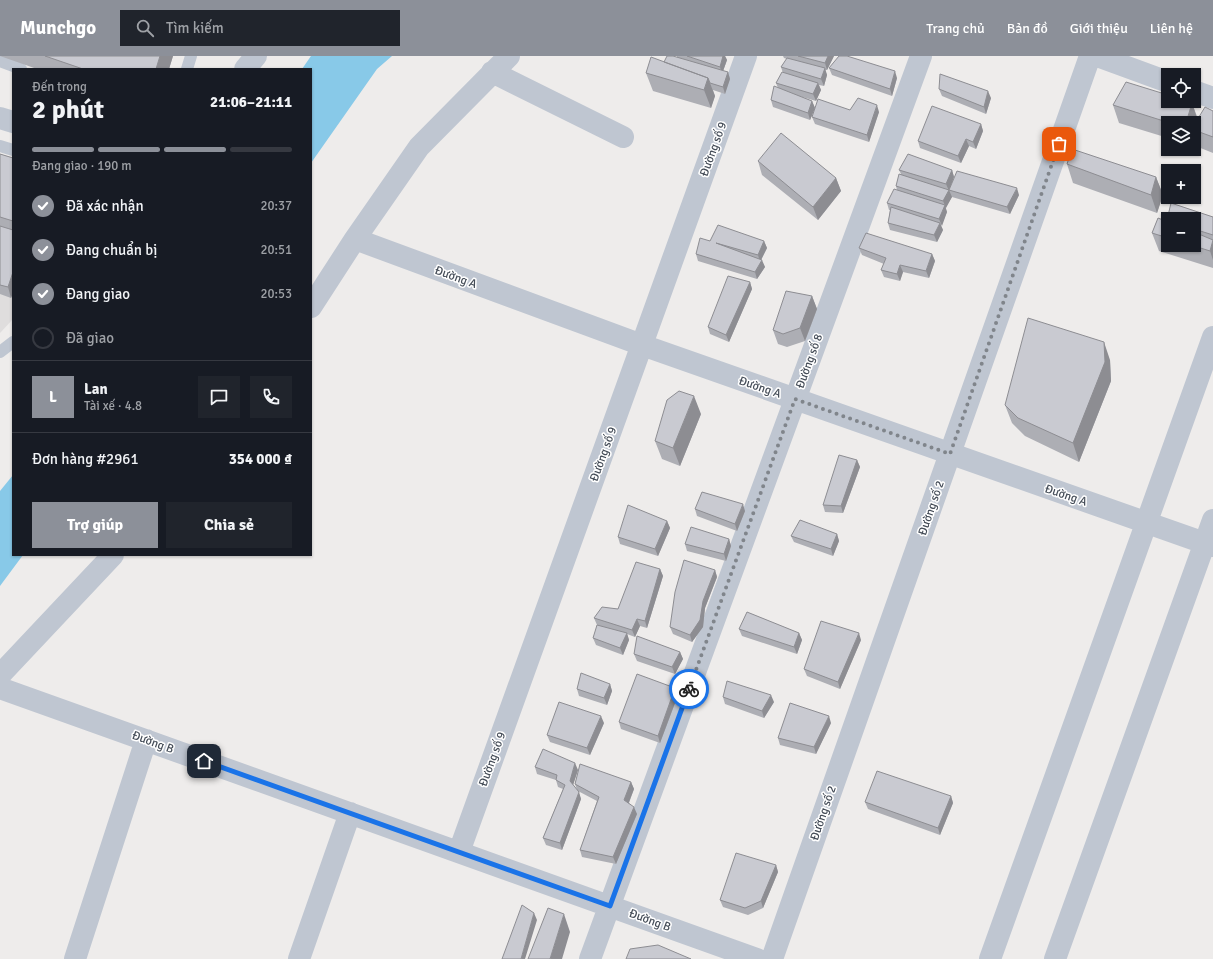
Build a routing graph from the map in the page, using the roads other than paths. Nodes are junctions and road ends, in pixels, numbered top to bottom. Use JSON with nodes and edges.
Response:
{"nodes":[{"id":1,"x":191,"y":56,"type":"edge"},
{"id":2,"x":256,"y":56,"type":"edge"},
{"id":3,"x":508,"y":56,"type":"edge"},
{"id":4,"x":746,"y":56,"type":"edge"},
{"id":5,"x":921,"y":56,"type":"edge"},
{"id":6,"x":1090,"y":56,"type":"edge"},
{"id":7,"x":1097,"y":56,"type":"edge"},
{"id":8,"x":0,"y":61,"type":"edge"},
{"id":9,"x":18,"y":68,"type":"edge"},
{"id":10,"x":187,"y":68,"type":"edge"},
{"id":11,"x":247,"y":68,"type":"edge"},
{"id":12,"x":492,"y":72,"type":"junction"},
{"id":13,"x":1161,"y":79,"type":"edge"},
{"id":14,"x":1201,"y":94,"type":"edge"},
{"id":15,"x":1213,"y":98,"type":"edge"},
{"id":16,"x":0,"y":118,"type":"edge"},
{"id":17,"x":12,"y":122,"type":"edge"},
{"id":18,"x":623,"y":137,"type":"dead end"},
{"id":19,"x":0,"y":146,"type":"edge"},
{"id":20,"x":12,"y":150,"type":"edge"},
{"id":21,"x":355,"y":239,"type":"junction"},
{"id":22,"x":312,"y":305,"type":"edge"},
{"id":23,"x":1213,"y":337,"type":"edge"},
{"id":24,"x":12,"y":343,"type":"edge"},
{"id":25,"x":642,"y":345,"type":"junction"},
{"id":26,"x":0,"y":352,"type":"edge"},
{"id":27,"x":795,"y":399,"type":"junction"},
{"id":28,"x":950,"y":454,"type":"junction"},
{"id":29,"x":1213,"y":520,"type":"edge"},
{"id":30,"x":1146,"y":523,"type":"junction"},
{"id":31,"x":1209,"y":545,"type":"edge"},
{"id":32,"x":112,"y":556,"type":"edge"},
{"id":33,"x":0,"y":675,"type":"edge"},
{"id":34,"x":0,"y":688,"type":"edge"},
{"id":35,"x":146,"y":740,"type":"junction"},
{"id":36,"x":350,"y":813,"type":"junction"},
{"id":37,"x":459,"y":852,"type":"junction"},
{"id":38,"x":610,"y":906,"type":"junction"},
{"id":39,"x":75,"y":959,"type":"edge"},
{"id":40,"x":299,"y":959,"type":"edge"},
{"id":41,"x":590,"y":959,"type":"edge"},
{"id":42,"x":757,"y":959,"type":"edge"},
{"id":43,"x":772,"y":959,"type":"edge"},
{"id":44,"x":990,"y":959,"type":"edge"},
{"id":45,"x":1055,"y":959,"type":"edge"}],
"edges":[{"from":1,"to":10,"type":"lane"},
{"from":2,"to":11,"type":"street"},
{"from":3,"to":12,"type":"street"},
{"from":4,"to":25,"type":"street","name":"Đường số 9"},
{"from":5,"to":27,"type":"street","name":"Đường số 8"},
{"from":6,"to":28,"type":"street","name":"Đường số 2"},
{"from":7,"to":13,"type":"street"},
{"from":8,"to":9,"type":"lane"},
{"from":12,"to":18,"type":"street"},
{"from":12,"to":21,"type":"street"},
{"from":14,"to":15,"type":"street"},
{"from":16,"to":17,"type":"street"},
{"from":19,"to":20,"type":"lane"},
{"from":21,"to":22,"type":"street"},
{"from":21,"to":25,"type":"street","name":"Đường A"},
{"from":23,"to":30,"type":"street"},
{"from":24,"to":26,"type":"lane"},
{"from":25,"to":27,"type":"street","name":"Đường A"},
{"from":25,"to":37,"type":"street","name":"Đường số 9"},
{"from":27,"to":28,"type":"street","name":"Đường A"},
{"from":27,"to":38,"type":"street","name":"Đường số 8"},
{"from":28,"to":30,"type":"street","name":"Đường A"},
{"from":28,"to":43,"type":"street","name":"Đường số 2"},
{"from":29,"to":31,"type":"street"},
{"from":30,"to":31,"type":"street","name":"Đường A"},
{"from":30,"to":44,"type":"street"},
{"from":31,"to":45,"type":"street"},
{"from":32,"to":33,"type":"street"},
{"from":34,"to":35,"type":"street","name":"Đường B"},
{"from":35,"to":36,"type":"street","name":"Đường B"},
{"from":35,"to":39,"type":"street"},
{"from":36,"to":37,"type":"street","name":"Đường B"},
{"from":36,"to":40,"type":"street"},
{"from":37,"to":38,"type":"street","name":"Đường B"},
{"from":38,"to":41,"type":"street","name":"Đường số 8"},
{"from":38,"to":42,"type":"street","name":"Đường B"}]}
